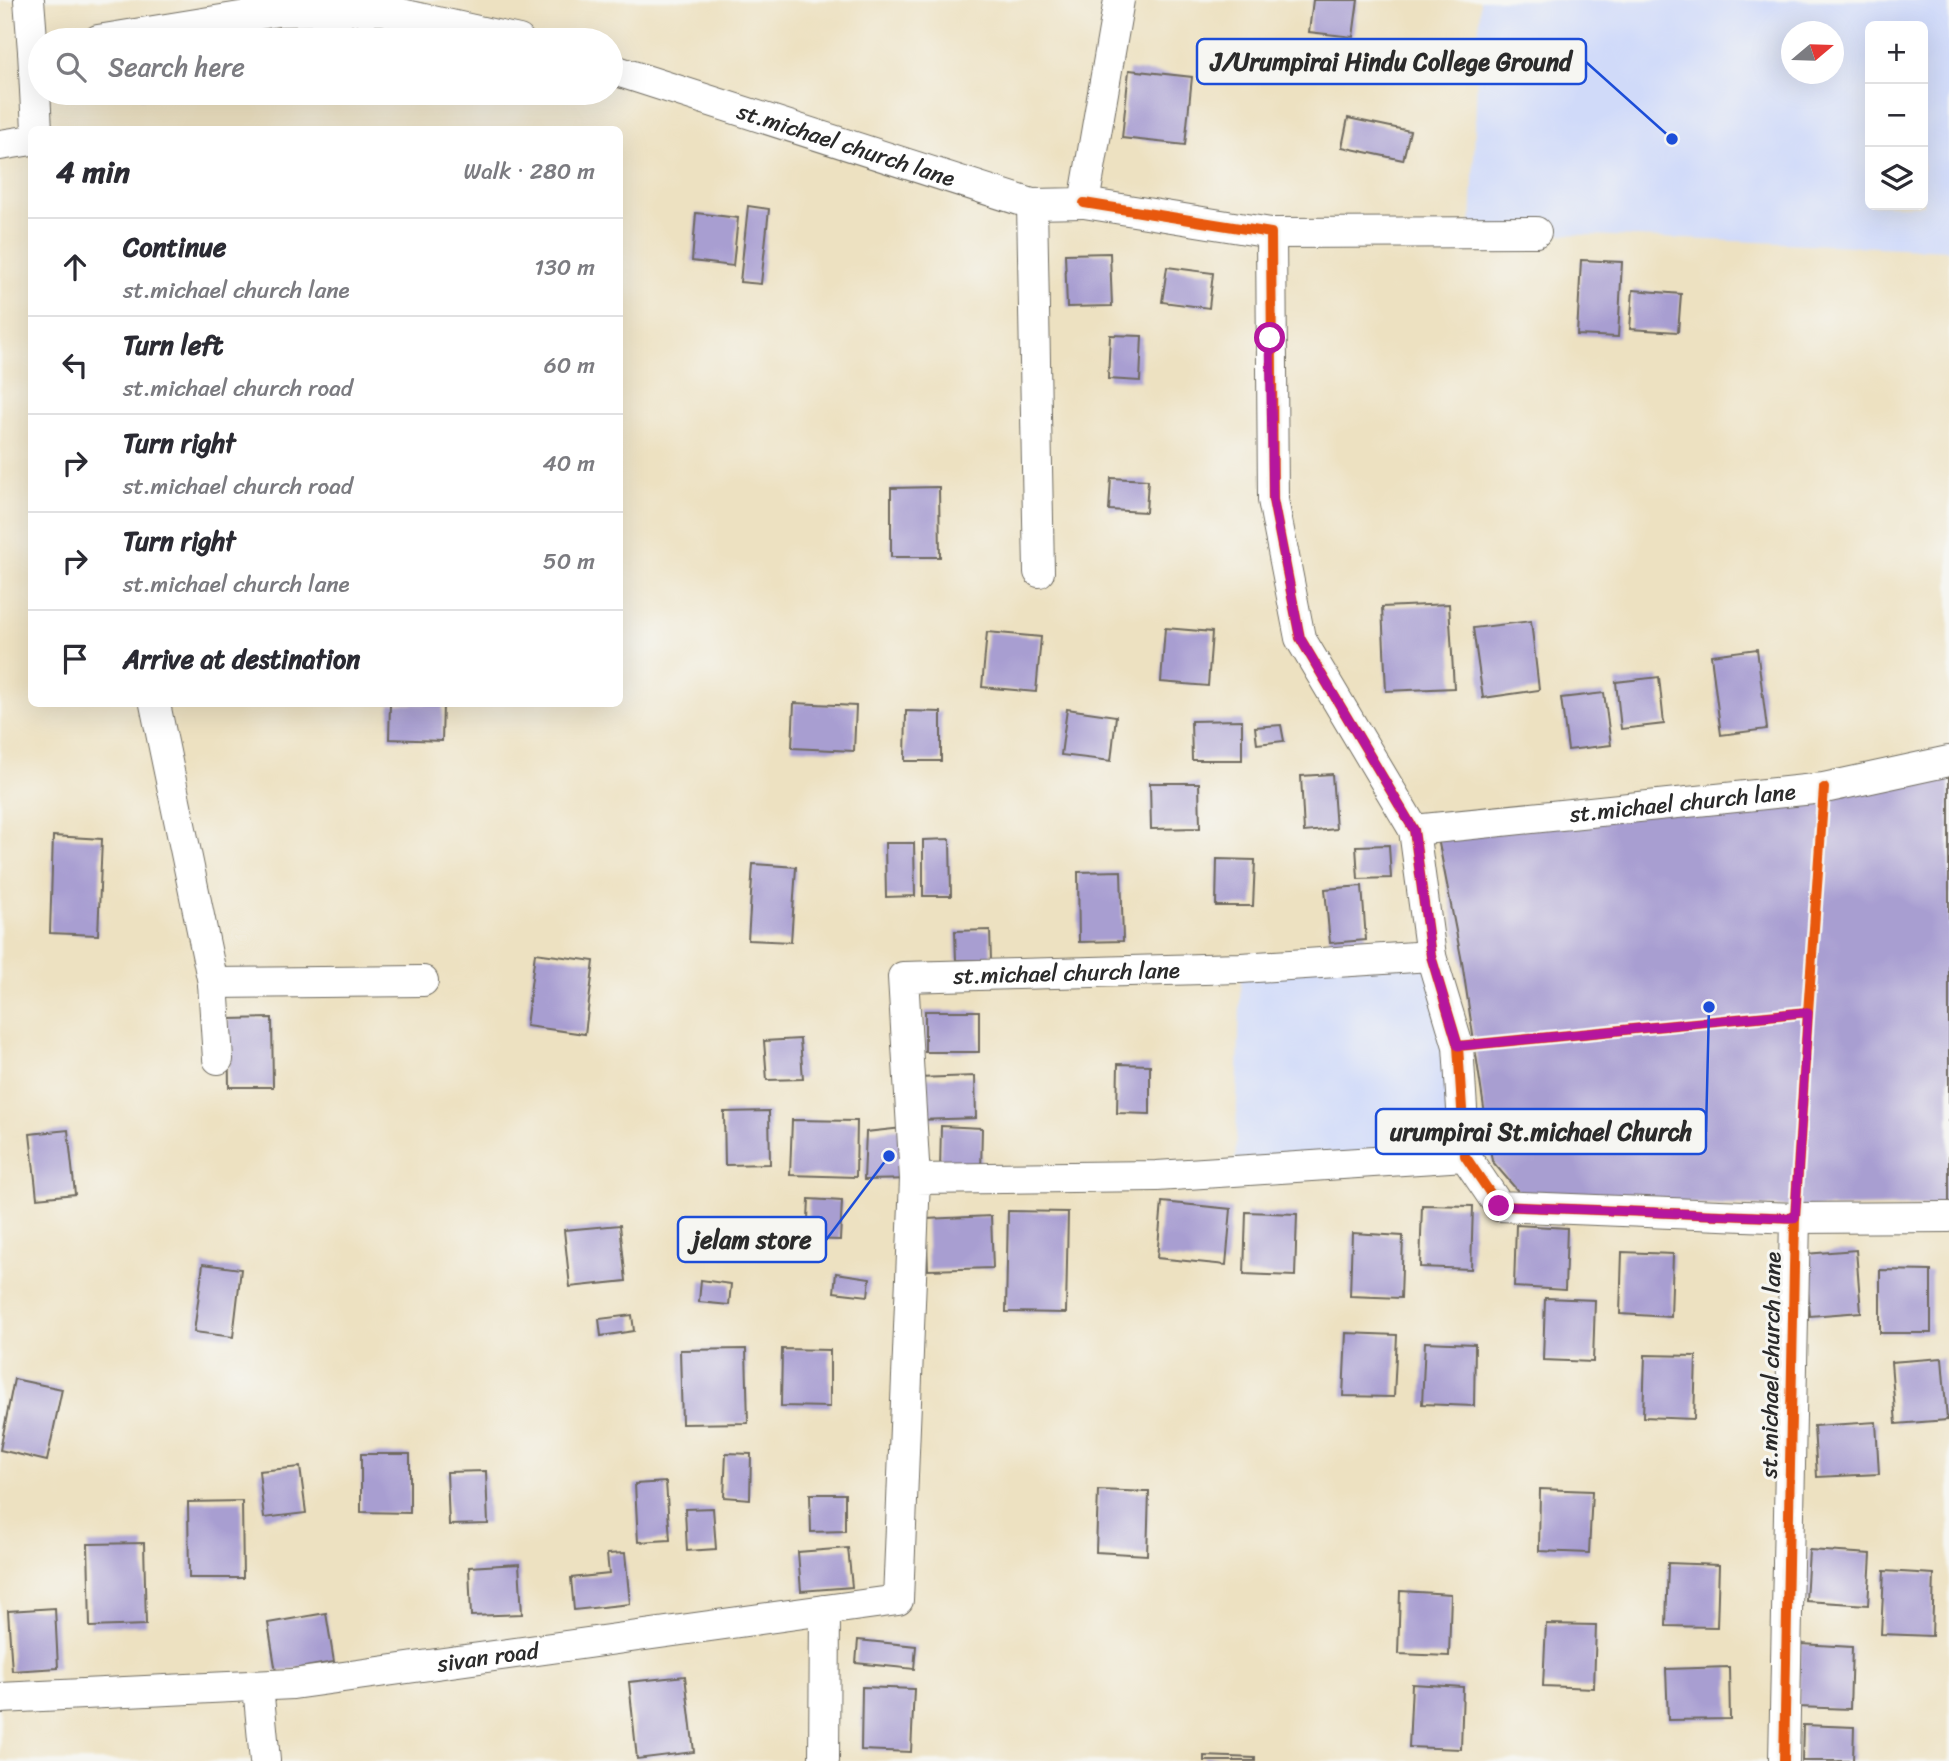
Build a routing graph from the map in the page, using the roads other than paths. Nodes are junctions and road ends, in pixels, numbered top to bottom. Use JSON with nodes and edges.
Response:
{"nodes":[{"id":1,"x":29,"y":0,"type":"edge"},
{"id":2,"x":1119,"y":0,"type":"edge"},
{"id":3,"x":33,"y":28,"type":"edge"},
{"id":4,"x":172,"y":28,"type":"edge"},
{"id":5,"x":465,"y":28,"type":"edge"},
{"id":6,"x":623,"y":73,"type":"edge"},
{"id":7,"x":37,"y":105,"type":"edge"},
{"id":8,"x":37,"y":126,"type":"edge"},
{"id":9,"x":28,"y":141,"type":"edge"},
{"id":10,"x":0,"y":145,"type":"edge"},
{"id":11,"x":1084,"y":203,"type":"junction"},
{"id":12,"x":1032,"y":204,"type":"junction"},
{"id":13,"x":1536,"y":232,"type":"dead end"},
{"id":14,"x":1271,"y":233,"type":"junction"},
{"id":15,"x":1039,"y":572,"type":"dead end"},
{"id":16,"x":156,"y":707,"type":"edge"},
{"id":17,"x":1949,"y":761,"type":"edge"},
{"id":18,"x":1414,"y":830,"type":"junction"},
{"id":19,"x":1431,"y":956,"type":"junction"},
{"id":20,"x":423,"y":981,"type":"dead end"},
{"id":21,"x":213,"y":983,"type":"junction"},
{"id":22,"x":218,"y":1059,"type":"dead end"},
{"id":23,"x":1465,"y":1156,"type":"junction"},
{"id":24,"x":915,"y":1179,"type":"junction"},
{"id":25,"x":1949,"y":1217,"type":"edge"},
{"id":26,"x":1795,"y":1218,"type":"junction"},
{"id":27,"x":825,"y":1610,"type":"junction"},
{"id":28,"x":258,"y":1685,"type":"junction"},
{"id":29,"x":0,"y":1698,"type":"edge"},
{"id":30,"x":265,"y":1761,"type":"edge"},
{"id":31,"x":824,"y":1761,"type":"edge"},
{"id":32,"x":1784,"y":1761,"type":"edge"}],
"edges":[{"from":1,"to":3,"type":"street"},
{"from":2,"to":11,"type":"street"},
{"from":4,"to":5,"type":"street"},
{"from":6,"to":12,"type":"street","name":"st.michael church lane"},
{"from":7,"to":8,"type":"street"},
{"from":9,"to":10,"type":"street"},
{"from":11,"to":12,"type":"street","name":"st.michael church lane"},
{"from":11,"to":14,"type":"street","name":"st.michael church lane"},
{"from":12,"to":15,"type":"street"},
{"from":13,"to":14,"type":"street","name":"st.michael church lane"},
{"from":14,"to":18,"type":"street"},
{"from":16,"to":21,"type":"street"},
{"from":17,"to":18,"type":"street","name":"st.michael church lane"},
{"from":18,"to":19,"type":"street"},
{"from":19,"to":23,"type":"street"},
{"from":19,"to":24,"type":"street","name":"st.michael church lane"},
{"from":20,"to":21,"type":"street"},
{"from":21,"to":22,"type":"street"},
{"from":23,"to":24,"type":"street"},
{"from":23,"to":26,"type":"street"},
{"from":24,"to":27,"type":"street","name":"sivan road"},
{"from":25,"to":26,"type":"street"},
{"from":26,"to":32,"type":"street","name":"st.michael church lane"},
{"from":27,"to":28,"type":"street","name":"sivan road"},
{"from":27,"to":31,"type":"street"},
{"from":28,"to":29,"type":"street","name":"sivan road"},
{"from":28,"to":30,"type":"street"}]}
